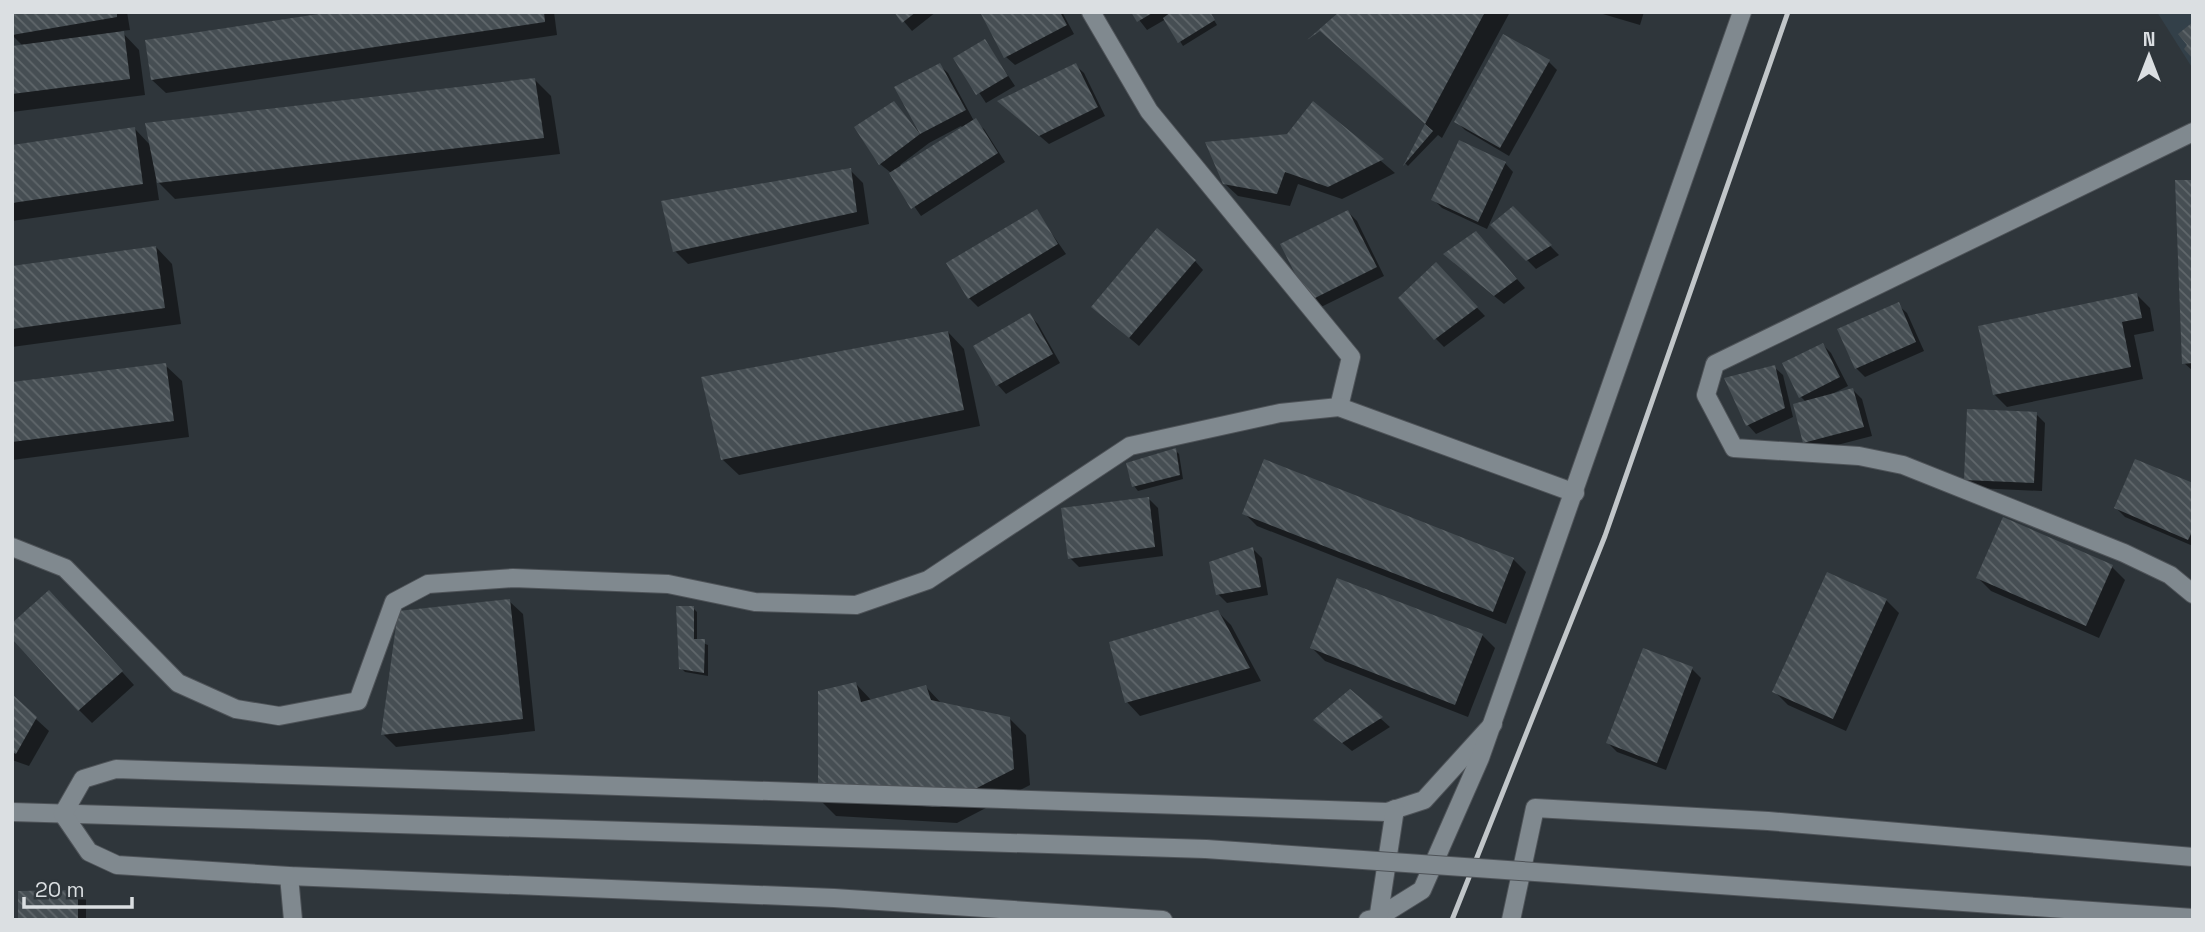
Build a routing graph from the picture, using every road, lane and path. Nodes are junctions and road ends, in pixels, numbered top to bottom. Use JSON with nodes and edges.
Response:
{"nodes":[{"id":1,"x":1091,"y":12,"type":"edge"},
{"id":2,"x":1742,"y":12,"type":"edge"},
{"id":3,"x":2193,"y":132,"type":"edge"},
{"id":4,"x":1339,"y":407,"type":"junction"},
{"id":5,"x":1575,"y":493,"type":"junction"},
{"id":6,"x":12,"y":547,"type":"edge"},
{"id":7,"x":2193,"y":594,"type":"edge"},
{"id":8,"x":1493,"y":724,"type":"junction"},
{"id":9,"x":1395,"y":809,"type":"junction"},
{"id":10,"x":12,"y":812,"type":"edge"},
{"id":11,"x":63,"y":814,"type":"junction"},
{"id":12,"x":2193,"y":857,"type":"edge"},
{"id":13,"x":289,"y":876,"type":"junction"},
{"id":14,"x":946,"y":913,"type":"edge"},
{"id":15,"x":2193,"y":918,"type":"edge"},
{"id":16,"x":1375,"y":919,"type":"edge"},
{"id":17,"x":293,"y":920,"type":"edge"},
{"id":18,"x":1163,"y":920,"type":"edge"},
{"id":19,"x":1511,"y":920,"type":"edge"}],
"edges":[{"from":1,"to":4,"type":"street"},
{"from":2,"to":5,"type":"street"},
{"from":3,"to":7,"type":"street"},
{"from":4,"to":5,"type":"street"},
{"from":4,"to":6,"type":"street"},
{"from":5,"to":8,"type":"street"},
{"from":8,"to":9,"type":"street"},
{"from":8,"to":16,"type":"street"},
{"from":9,"to":11,"type":"street"},
{"from":9,"to":16,"type":"street"},
{"from":10,"to":11,"type":"street"},
{"from":11,"to":13,"type":"street"},
{"from":11,"to":15,"type":"street","bridge":true},
{"from":12,"to":19,"type":"street"},
{"from":13,"to":14,"type":"street"},
{"from":13,"to":17,"type":"street"},
{"from":14,"to":18,"type":"street"}]}
